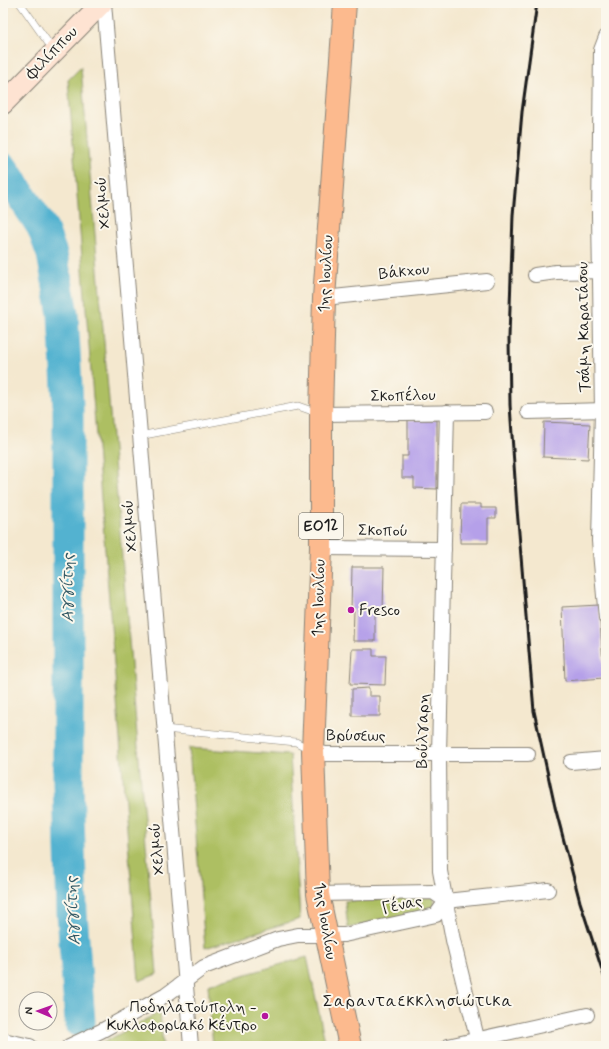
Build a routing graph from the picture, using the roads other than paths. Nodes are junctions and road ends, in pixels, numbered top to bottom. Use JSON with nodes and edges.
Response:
{"nodes":[{"id":1,"x":20,"y":3,"type":"edge"},
{"id":2,"x":103,"y":3,"type":"edge"},
{"id":3,"x":345,"y":3,"type":"edge"},
{"id":4,"x":606,"y":37,"type":"edge"},
{"id":5,"x":54,"y":51,"type":"junction"},
{"id":6,"x":3,"y":104,"type":"edge"},
{"id":7,"x":603,"y":271,"type":"edge"},
{"id":8,"x":535,"y":275,"type":"dead end"},
{"id":9,"x":487,"y":281,"type":"dead end"},
{"id":10,"x":324,"y":298,"type":"junction"},
{"id":11,"x":604,"y":410,"type":"edge"},
{"id":12,"x":447,"y":412,"type":"junction"},
{"id":13,"x":485,"y":412,"type":"dead end"},
{"id":14,"x":528,"y":412,"type":"dead end"},
{"id":15,"x":321,"y":414,"type":"junction"},
{"id":16,"x":139,"y":436,"type":"junction"},
{"id":17,"x":603,"y":541,"type":"edge"},
{"id":18,"x":321,"y":548,"type":"junction"},
{"id":19,"x":444,"y":549,"type":"junction"},
{"id":20,"x":606,"y":618,"type":"edge"},
{"id":21,"x":163,"y":729,"type":"junction"},
{"id":22,"x":313,"y":752,"type":"junction"},
{"id":23,"x":439,"y":754,"type":"junction"},
{"id":24,"x":528,"y":754,"type":"dead end"},
{"id":25,"x":606,"y":759,"type":"edge"},
{"id":26,"x":571,"y":762,"type":"dead end"},
{"id":27,"x":548,"y":890,"type":"dead end"},
{"id":28,"x":318,"y":894,"type":"junction"},
{"id":29,"x":446,"y":901,"type":"junction"},
{"id":30,"x":326,"y":936,"type":"junction"},
{"id":31,"x":185,"y":981,"type":"junction"},
{"id":32,"x":587,"y":1015,"type":"dead end"},
{"id":33,"x":3,"y":1040,"type":"edge"},
{"id":34,"x":478,"y":1043,"type":"edge"},
{"id":35,"x":30,"y":1046,"type":"edge"},
{"id":36,"x":69,"y":1046,"type":"edge"},
{"id":37,"x":191,"y":1046,"type":"edge"},
{"id":38,"x":350,"y":1046,"type":"edge"},
{"id":39,"x":448,"y":1046,"type":"edge"}],
"edges":[{"from":1,"to":5,"type":"lane"},
{"from":2,"to":5,"type":"main road","name":"Φιλίππου"},
{"from":2,"to":16,"type":"street","name":"Χελμού"},
{"from":3,"to":10,"type":"main road","name":"1ης Ιουλίου","number":"ΕΟ12"},
{"from":4,"to":7,"type":"street","name":"Τσάμη Καρατάσου"},
{"from":5,"to":6,"type":"main road","name":"Φιλίππου"},
{"from":7,"to":8,"type":"street"},
{"from":7,"to":11,"type":"street","name":"Τσάμη Καρατάσου"},
{"from":9,"to":10,"type":"street","name":"Βάκχου"},
{"from":10,"to":15,"type":"main road","name":"1ης Ιουλίου","number":"ΕΟ12"},
{"from":11,"to":14,"type":"street"},
{"from":11,"to":17,"type":"street","name":"Τσάμη Καρατάσου"},
{"from":12,"to":13,"type":"street","name":"Σκοπέλου"},
{"from":12,"to":15,"type":"street","name":"Σκοπέλου"},
{"from":12,"to":19,"type":"street","name":"Βούλγαρη"},
{"from":15,"to":16,"type":"lane"},
{"from":15,"to":18,"type":"main road","name":"1ης Ιουλίου","number":"ΕΟ12"},
{"from":16,"to":21,"type":"street","name":"Χελμού"},
{"from":17,"to":20,"type":"street","name":"Τσάμη Καρατάσου"},
{"from":18,"to":19,"type":"street","name":"Σκοπού"},
{"from":18,"to":22,"type":"main road","name":"1ης Ιουλίου","number":"ΕΟ12"},
{"from":19,"to":23,"type":"street","name":"Βούλγαρη"},
{"from":21,"to":22,"type":"lane","name":"Βρύσεως"},
{"from":21,"to":31,"type":"street","name":"Χελμού"},
{"from":22,"to":23,"type":"street","name":"Βρύσεως"},
{"from":22,"to":28,"type":"main road","name":"1ης Ιουλίου","number":"ΕΟ12"},
{"from":23,"to":24,"type":"street","name":"Βρύσεως"},
{"from":23,"to":29,"type":"street","name":"Βούλγαρη"},
{"from":25,"to":26,"type":"street"},
{"from":27,"to":29,"type":"street","name":"Γένας"},
{"from":28,"to":29,"type":"street"},
{"from":28,"to":30,"type":"main road","name":"1ης Ιουλίου","number":"ΕΟ12"},
{"from":29,"to":30,"type":"street","name":"Γένας"},
{"from":29,"to":34,"type":"street","name":"Βούλγαρη"},
{"from":30,"to":31,"type":"street","name":"Γένας"},
{"from":30,"to":38,"type":"main road","name":"1ης Ιουλίου","number":"ΕΟ12"},
{"from":31,"to":36,"type":"street","name":"Γένας"},
{"from":31,"to":37,"type":"street","name":"Χελμού"},
{"from":32,"to":34,"type":"street"},
{"from":33,"to":35,"type":"street"},
{"from":34,"to":39,"type":"street"}]}
